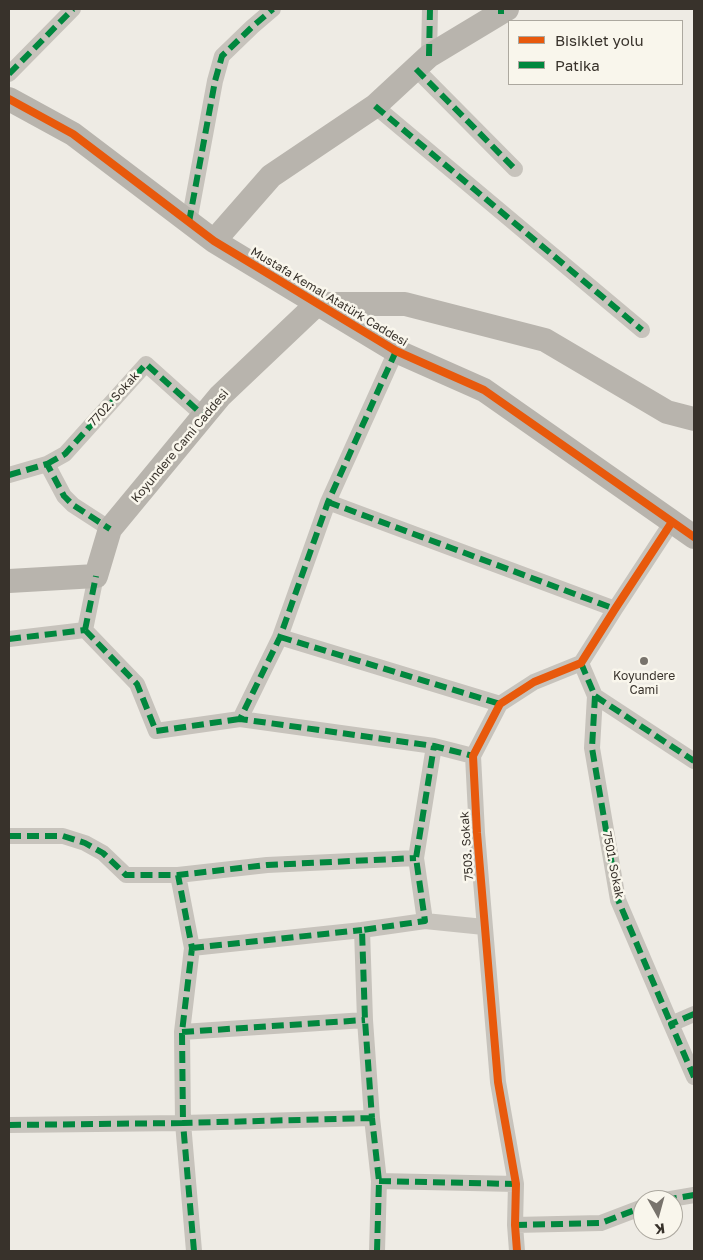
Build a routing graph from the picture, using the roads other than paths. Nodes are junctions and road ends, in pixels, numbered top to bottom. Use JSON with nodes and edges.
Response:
{"nodes":[{"id":1,"x":73,"y":9,"type":"edge"},
{"id":2,"x":273,"y":9,"type":"edge"},
{"id":3,"x":430,"y":9,"type":"edge"},
{"id":4,"x":503,"y":10,"type":"edge"},
{"id":5,"x":422,"y":62,"type":"junction"},
{"id":6,"x":9,"y":74,"type":"edge"},
{"id":7,"x":9,"y":99,"type":"edge"},
{"id":8,"x":375,"y":106,"type":"junction"},
{"id":9,"x":515,"y":168,"type":"dead end"},
{"id":10,"x":189,"y":222,"type":"junction"},
{"id":11,"x":214,"y":241,"type":"junction"},
{"id":12,"x":317,"y":304,"type":"junction"},
{"id":13,"x":642,"y":330,"type":"dead end"},
{"id":14,"x":396,"y":351,"type":"junction"},
{"id":15,"x":204,"y":416,"type":"junction"},
{"id":16,"x":694,"y":419,"type":"edge"},
{"id":17,"x":47,"y":464,"type":"junction"},
{"id":18,"x":9,"y":475,"type":"edge"},
{"id":19,"x":328,"y":502,"type":"junction"},
{"id":20,"x":672,"y":522,"type":"junction"},
{"id":21,"x":110,"y":529,"type":"junction"},
{"id":22,"x":694,"y":537,"type":"edge"},
{"id":23,"x":96,"y":576,"type":"junction"},
{"id":24,"x":9,"y":580,"type":"edge"},
{"id":25,"x":614,"y":609,"type":"junction"},
{"id":26,"x":85,"y":630,"type":"junction"},
{"id":27,"x":280,"y":637,"type":"junction"},
{"id":28,"x":9,"y":639,"type":"edge"},
{"id":29,"x":581,"y":663,"type":"junction"},
{"id":30,"x":595,"y":696,"type":"junction"},
{"id":31,"x":500,"y":704,"type":"junction"},
{"id":32,"x":240,"y":719,"type":"junction"},
{"id":33,"x":434,"y":746,"type":"junction"},
{"id":34,"x":472,"y":756,"type":"junction"},
{"id":35,"x":694,"y":762,"type":"edge"},
{"id":36,"x":9,"y":836,"type":"edge"},
{"id":37,"x":416,"y":858,"type":"junction"},
{"id":38,"x":178,"y":875,"type":"junction"},
{"id":39,"x":425,"y":921,"type":"junction"},
{"id":40,"x":484,"y":927,"type":"junction"},
{"id":41,"x":362,"y":930,"type":"junction"},
{"id":42,"x":192,"y":948,"type":"junction"},
{"id":43,"x":694,"y":1014,"type":"edge"},
{"id":44,"x":365,"y":1020,"type":"junction"},
{"id":45,"x":671,"y":1024,"type":"junction"},
{"id":46,"x":182,"y":1032,"type":"junction"},
{"id":47,"x":694,"y":1077,"type":"edge"},
{"id":48,"x":372,"y":1118,"type":"junction"},
{"id":49,"x":183,"y":1123,"type":"junction"},
{"id":50,"x":9,"y":1125,"type":"edge"},
{"id":51,"x":380,"y":1181,"type":"junction"},
{"id":52,"x":516,"y":1184,"type":"junction"},
{"id":53,"x":633,"y":1211,"type":"edge"},
{"id":54,"x":515,"y":1225,"type":"junction"},
{"id":55,"x":194,"y":1251,"type":"edge"},
{"id":56,"x":377,"y":1251,"type":"edge"},
{"id":57,"x":517,"y":1251,"type":"edge"}],
"edges":[{"from":1,"to":6,"type":"street"},
{"from":2,"to":10,"type":"street"},
{"from":3,"to":5,"type":"street"},
{"from":4,"to":5,"type":"street"},
{"from":5,"to":8,"type":"street"},
{"from":5,"to":9,"type":"street"},
{"from":7,"to":10,"type":"street","name":"Mustafa Kemal Atatürk Caddesi"},
{"from":8,"to":11,"type":"street"},
{"from":8,"to":13,"type":"street"},
{"from":10,"to":11,"type":"street","name":"Mustafa Kemal Atatürk Caddesi"},
{"from":11,"to":12,"type":"street","name":"Mustafa Kemal Atatürk Caddesi"},
{"from":12,"to":14,"type":"street","name":"Mustafa Kemal Atatürk Caddesi"},
{"from":12,"to":15,"type":"street","name":"Koyundere Cami Caddesi"},
{"from":12,"to":16,"type":"street"},
{"from":14,"to":19,"type":"street"},
{"from":14,"to":20,"type":"street","name":"Mustafa Kemal Atatürk Caddesi"},
{"from":15,"to":17,"type":"street","name":"7702. Sokak"},
{"from":15,"to":21,"type":"street","name":"Koyundere Cami Caddesi"},
{"from":17,"to":18,"type":"street"},
{"from":17,"to":21,"type":"street"},
{"from":19,"to":25,"type":"street"},
{"from":19,"to":27,"type":"street"},
{"from":20,"to":22,"type":"street","name":"Mustafa Kemal Atatürk Caddesi"},
{"from":20,"to":25,"type":"street"},
{"from":21,"to":23,"type":"street"},
{"from":23,"to":24,"type":"street"},
{"from":23,"to":26,"type":"street"},
{"from":25,"to":29,"type":"street"},
{"from":26,"to":28,"type":"street"},
{"from":26,"to":32,"type":"street"},
{"from":27,"to":31,"type":"street"},
{"from":27,"to":32,"type":"street"},
{"from":29,"to":30,"type":"street"},
{"from":29,"to":31,"type":"street"},
{"from":30,"to":35,"type":"street"},
{"from":30,"to":45,"type":"street","name":"7501. Sokak"},
{"from":31,"to":34,"type":"street"},
{"from":32,"to":33,"type":"street"},
{"from":33,"to":34,"type":"street"},
{"from":33,"to":37,"type":"street"},
{"from":34,"to":40,"type":"street","name":"7503. Sokak"},
{"from":36,"to":38,"type":"street"},
{"from":37,"to":38,"type":"street"},
{"from":37,"to":39,"type":"street"},
{"from":38,"to":42,"type":"street"},
{"from":39,"to":40,"type":"street"},
{"from":39,"to":41,"type":"street"},
{"from":40,"to":52,"type":"street","name":"7503. Sokak"},
{"from":41,"to":42,"type":"street"},
{"from":41,"to":44,"type":"street"},
{"from":42,"to":46,"type":"street"},
{"from":43,"to":45,"type":"street"},
{"from":44,"to":46,"type":"street"},
{"from":44,"to":48,"type":"street"},
{"from":45,"to":47,"type":"street","name":"7501. Sokak"},
{"from":46,"to":49,"type":"street"},
{"from":48,"to":49,"type":"street"},
{"from":48,"to":51,"type":"street"},
{"from":49,"to":50,"type":"street"},
{"from":49,"to":55,"type":"street"},
{"from":51,"to":52,"type":"street"},
{"from":51,"to":56,"type":"street"},
{"from":52,"to":54,"type":"street","name":"7503. Sokak"},
{"from":53,"to":54,"type":"street"},
{"from":54,"to":57,"type":"street","name":"7503. Sokak"}]}
